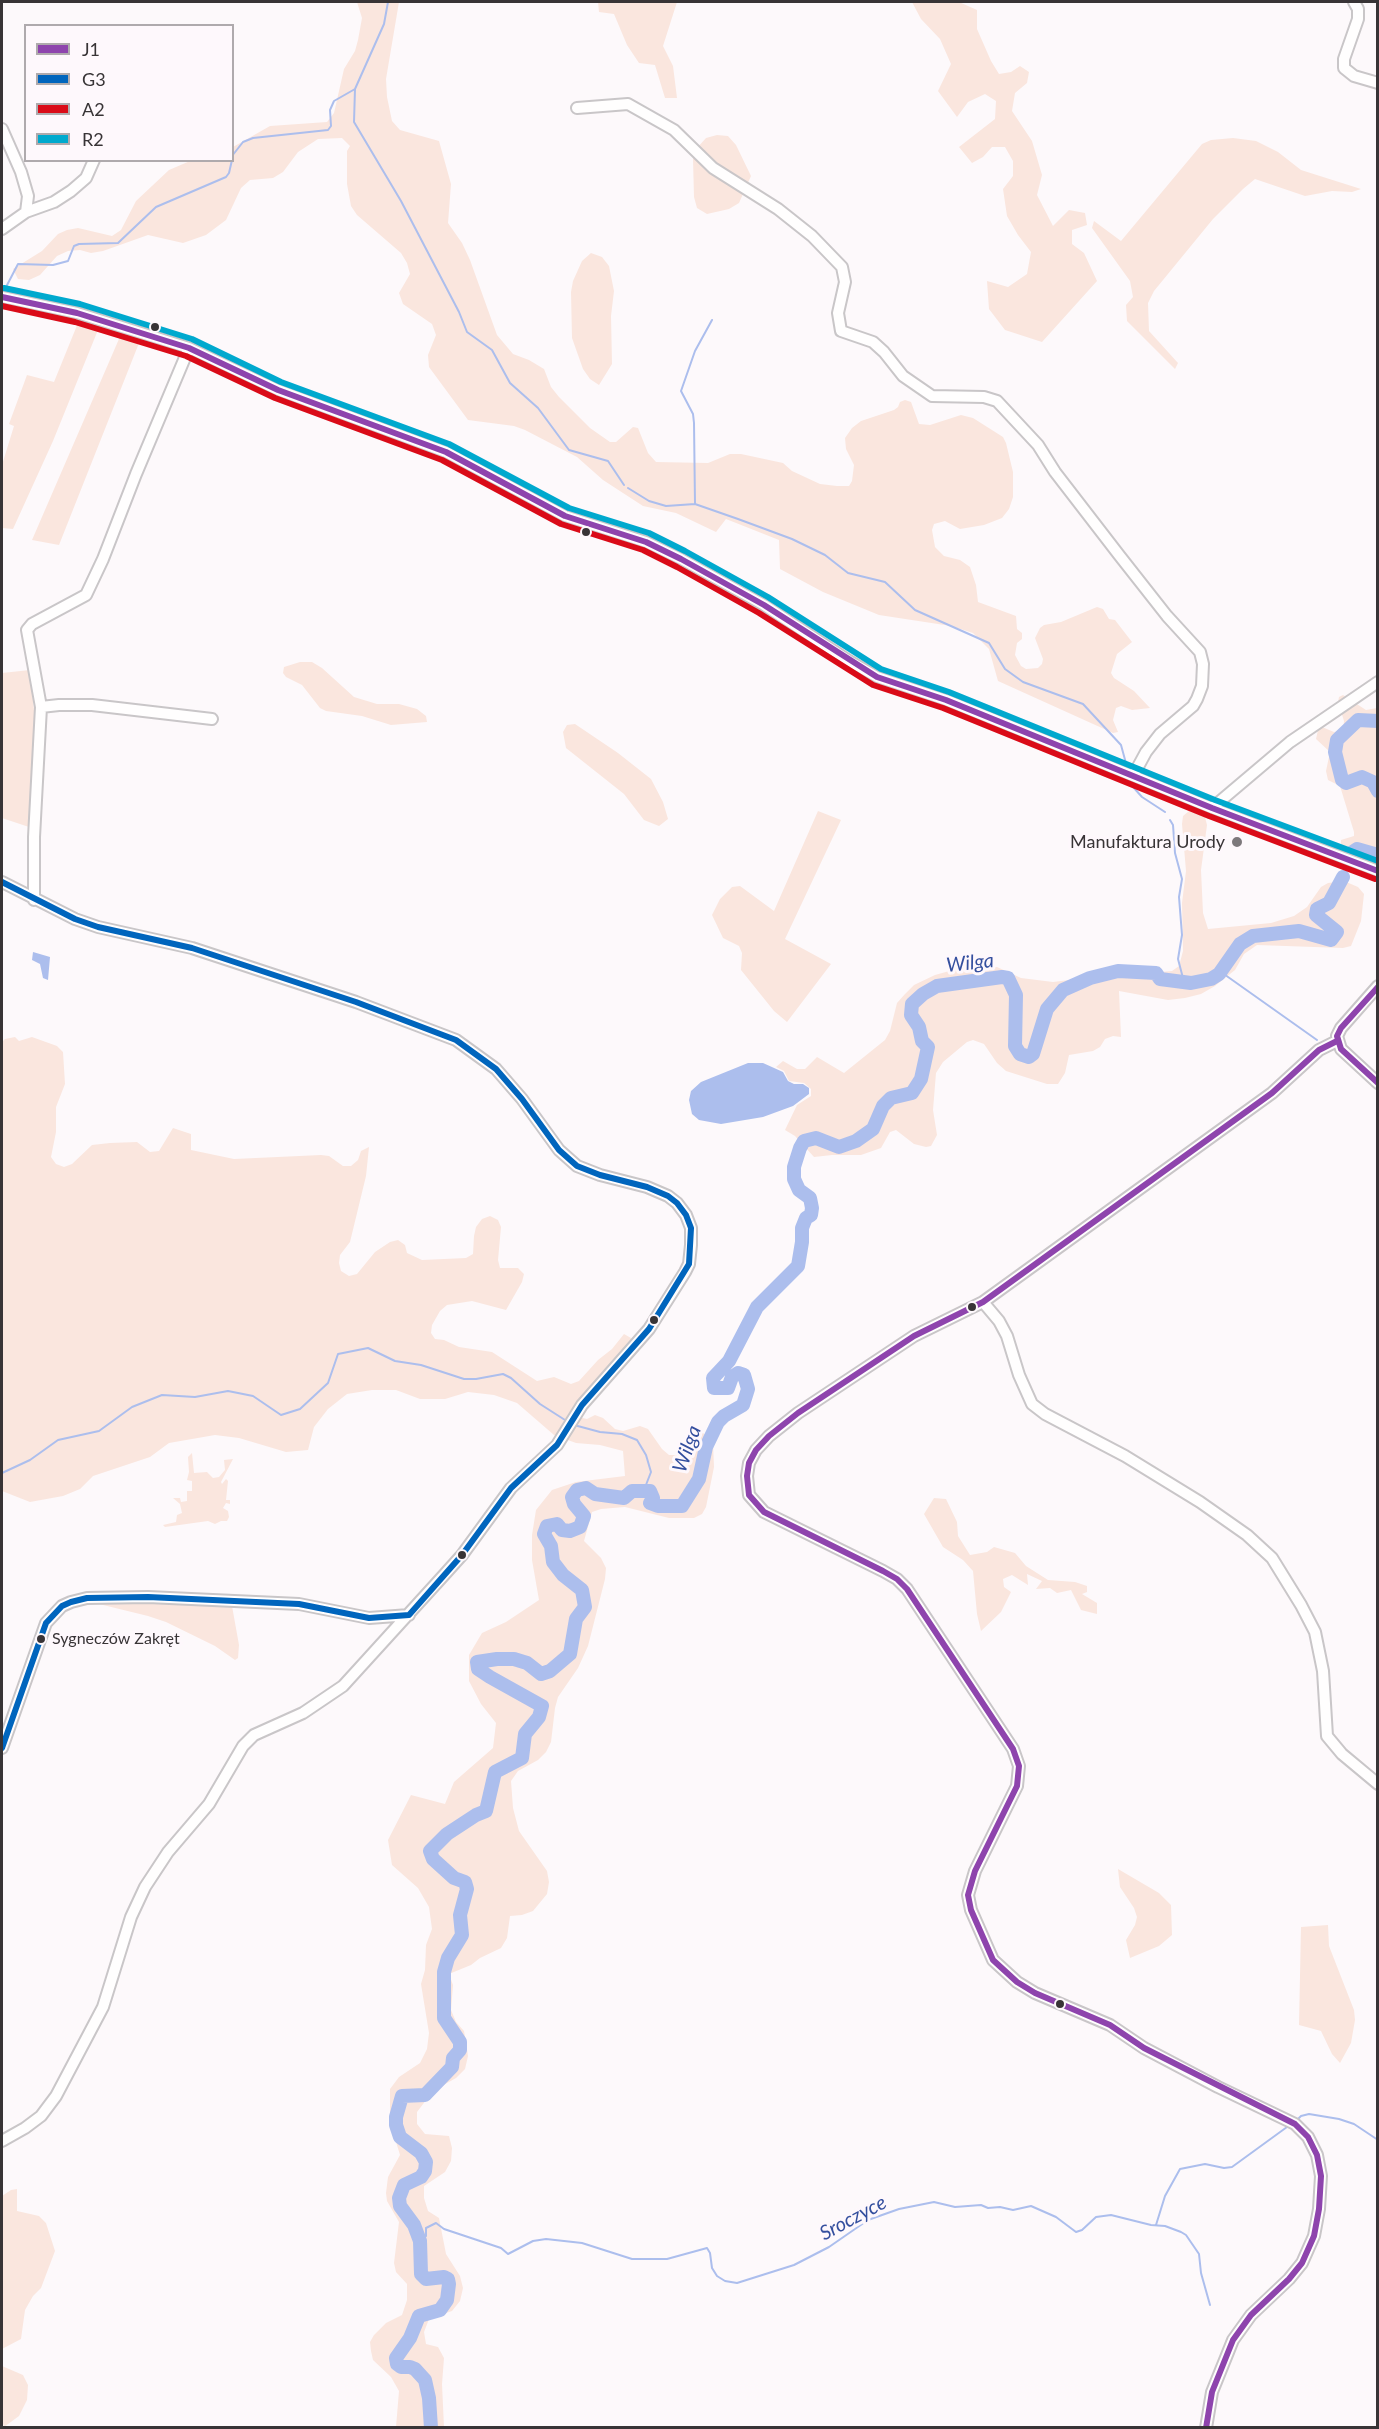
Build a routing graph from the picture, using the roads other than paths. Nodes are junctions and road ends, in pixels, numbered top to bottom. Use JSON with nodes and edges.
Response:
{"nodes":[{"id":1,"x":1354,"y":2,"type":"edge"},
{"id":2,"x":1377,"y":83,"type":"edge"},
{"id":3,"x":577,"y":108,"type":"dead end"},
{"id":4,"x":2,"y":129,"type":"edge"},
{"id":5,"x":93,"y":162,"type":"edge"},
{"id":6,"x":26,"y":212,"type":"junction"},
{"id":7,"x":2,"y":229,"type":"edge"},
{"id":8,"x":2,"y":297,"type":"edge"},
{"id":9,"x":189,"y":348,"type":"junction"},
{"id":10,"x":1377,"y":682,"type":"edge"},
{"id":11,"x":41,"y":707,"type":"junction"},
{"id":12,"x":212,"y":719,"type":"dead end"},
{"id":13,"x":1133,"y":776,"type":"junction"},
{"id":14,"x":1212,"y":808,"type":"junction"},
{"id":15,"x":1377,"y":871,"type":"edge"},
{"id":16,"x":2,"y":882,"type":"edge"},
{"id":17,"x":34,"y":900,"type":"junction"},
{"id":18,"x":1377,"y":986,"type":"edge"},
{"id":19,"x":1337,"y":1041,"type":"junction"},
{"id":20,"x":1377,"y":1083,"type":"edge"},
{"id":21,"x":984,"y":1302,"type":"junction"},
{"id":22,"x":409,"y":1615,"type":"junction"},
{"id":23,"x":2,"y":1748,"type":"edge"},
{"id":24,"x":1377,"y":1784,"type":"edge"},
{"id":25,"x":2,"y":2141,"type":"edge"},
{"id":26,"x":1206,"y":2427,"type":"edge"}],
"edges":[{"from":1,"to":2,"type":"street"},
{"from":3,"to":13,"type":"street"},
{"from":4,"to":6,"type":"street"},
{"from":5,"to":6,"type":"street"},
{"from":6,"to":7,"type":"street"},
{"from":8,"to":9,"type":"street"},
{"from":9,"to":11,"type":"street"},
{"from":9,"to":13,"type":"street"},
{"from":10,"to":14,"type":"street"},
{"from":11,"to":12,"type":"street"},
{"from":11,"to":17,"type":"street"},
{"from":13,"to":14,"type":"street"},
{"from":14,"to":15,"type":"street"},
{"from":16,"to":17,"type":"street"},
{"from":17,"to":22,"type":"street"},
{"from":18,"to":19,"type":"street"},
{"from":19,"to":20,"type":"street"},
{"from":19,"to":21,"type":"street"},
{"from":21,"to":24,"type":"street"},
{"from":21,"to":26,"type":"street"},
{"from":22,"to":23,"type":"street"},
{"from":22,"to":25,"type":"street"}]}
